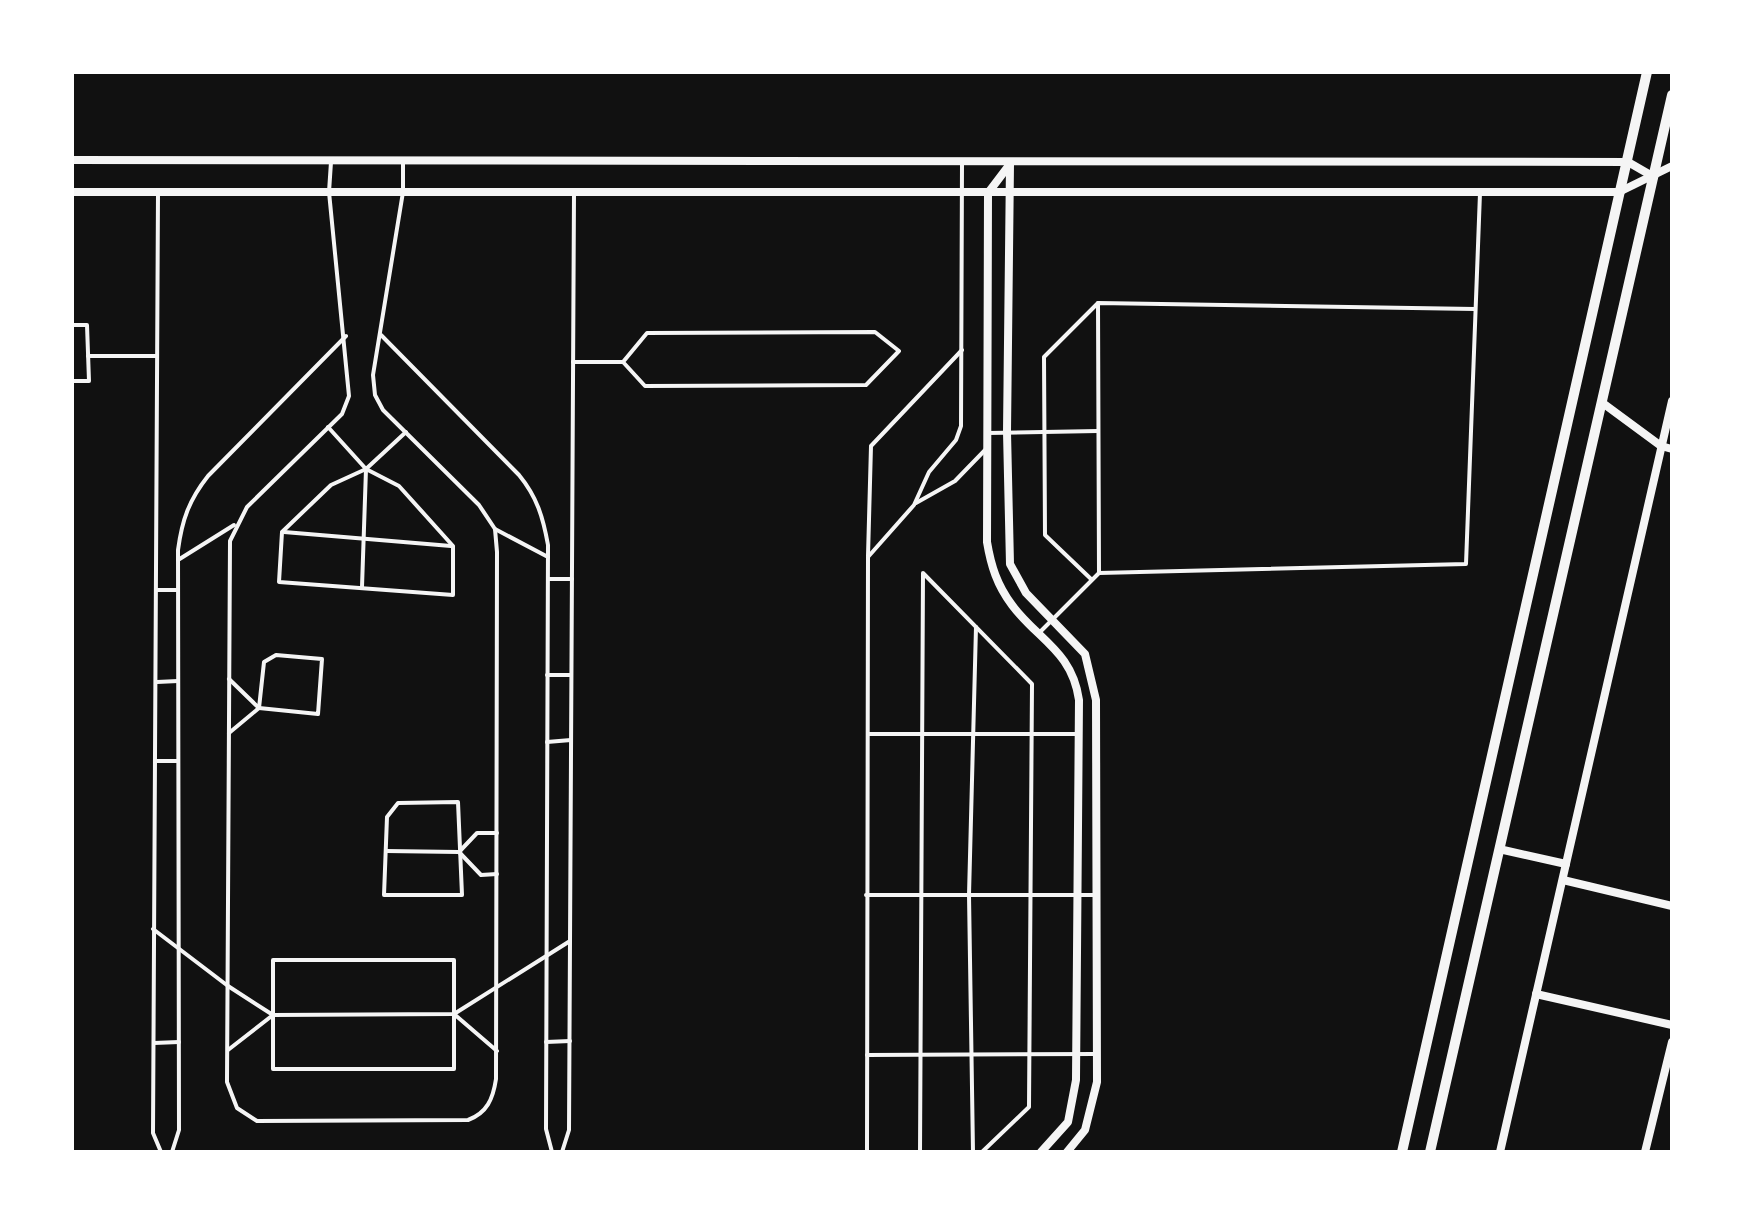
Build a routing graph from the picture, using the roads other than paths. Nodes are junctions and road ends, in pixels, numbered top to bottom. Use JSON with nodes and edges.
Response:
{"nodes":[{"id":1,"x":1647,"y":72,"type":"edge"},
{"id":2,"x":1672,"y":95,"type":"edge"},
{"id":3,"x":72,"y":160,"type":"edge"},
{"id":4,"x":331,"y":162,"type":"junction"},
{"id":5,"x":403,"y":162,"type":"junction"},
{"id":6,"x":1628,"y":162,"type":"junction"},
{"id":7,"x":962,"y":163,"type":"junction"},
{"id":8,"x":1010,"y":164,"type":"junction"},
{"id":9,"x":1672,"y":166,"type":"edge"},
{"id":10,"x":1654,"y":177,"type":"junction"},
{"id":11,"x":1011,"y":191,"type":"junction"},
{"id":12,"x":72,"y":192,"type":"edge"},
{"id":13,"x":329,"y":192,"type":"junction"},
{"id":14,"x":403,"y":192,"type":"junction"},
{"id":15,"x":962,"y":192,"type":"junction"},
{"id":16,"x":1619,"y":192,"type":"junction"},
{"id":17,"x":158,"y":193,"type":"junction"},
{"id":18,"x":574,"y":193,"type":"junction"},
{"id":19,"x":988,"y":193,"type":"junction"},
{"id":20,"x":1480,"y":193,"type":"junction"},
{"id":21,"x":1098,"y":303,"type":"junction"},
{"id":22,"x":1475,"y":309,"type":"junction"},
{"id":23,"x":72,"y":325,"type":"edge"},
{"id":24,"x":380,"y":335,"type":"junction"},
{"id":25,"x":346,"y":336,"type":"junction"},
{"id":26,"x":964,"y":348,"type":"junction"},
{"id":27,"x":88,"y":356,"type":"junction"},
{"id":28,"x":157,"y":356,"type":"junction"},
{"id":29,"x":573,"y":362,"type":"junction"},
{"id":30,"x":623,"y":362,"type":"junction"},
{"id":31,"x":72,"y":381,"type":"edge"},
{"id":32,"x":1672,"y":401,"type":"edge"},
{"id":33,"x":1604,"y":404,"type":"junction"},
{"id":34,"x":328,"y":427,"type":"junction"},
{"id":35,"x":1098,"y":431,"type":"junction"},
{"id":36,"x":406,"y":432,"type":"junction"},
{"id":37,"x":1007,"y":432,"type":"junction"},
{"id":38,"x":1044,"y":432,"type":"junction"},
{"id":39,"x":986,"y":433,"type":"junction"},
{"id":40,"x":1661,"y":446,"type":"junction"},
{"id":41,"x":1672,"y":446,"type":"edge"},
{"id":42,"x":987,"y":448,"type":"junction"},
{"id":43,"x":366,"y":469,"type":"junction"},
{"id":44,"x":914,"y":505,"type":"junction"},
{"id":45,"x":236,"y":523,"type":"junction"},
{"id":46,"x":495,"y":529,"type":"junction"},
{"id":47,"x":282,"y":532,"type":"junction"},
{"id":48,"x":363,"y":539,"type":"junction"},
{"id":49,"x":453,"y":546,"type":"junction"},
{"id":50,"x":548,"y":557,"type":"junction"},
{"id":51,"x":868,"y":557,"type":"junction"},
{"id":52,"x":178,"y":560,"type":"junction"},
{"id":53,"x":1099,"y":573,"type":"junction"},
{"id":54,"x":548,"y":579,"type":"junction"},
{"id":55,"x":572,"y":579,"type":"junction"},
{"id":56,"x":1092,"y":580,"type":"junction"},
{"id":57,"x":362,"y":587,"type":"junction"},
{"id":58,"x":156,"y":590,"type":"junction"},
{"id":59,"x":178,"y":590,"type":"junction"},
{"id":60,"x":1052,"y":619,"type":"junction"},
{"id":61,"x":976,"y":626,"type":"junction"},
{"id":62,"x":1039,"y":633,"type":"junction"},
{"id":63,"x":547,"y":675,"type":"junction"},
{"id":64,"x":571,"y":675,"type":"junction"},
{"id":65,"x":229,"y":679,"type":"junction"},
{"id":66,"x":178,"y":681,"type":"junction"},
{"id":67,"x":156,"y":682,"type":"junction"},
{"id":68,"x":259,"y":708,"type":"junction"},
{"id":69,"x":229,"y":733,"type":"junction"},
{"id":70,"x":868,"y":734,"type":"junction"},
{"id":71,"x":922,"y":734,"type":"junction"},
{"id":72,"x":973,"y":734,"type":"junction"},
{"id":73,"x":1032,"y":734,"type":"junction"},
{"id":74,"x":1079,"y":734,"type":"junction"},
{"id":75,"x":571,"y":740,"type":"junction"},
{"id":76,"x":547,"y":742,"type":"junction"},
{"id":77,"x":155,"y":761,"type":"junction"},
{"id":78,"x":178,"y":761,"type":"junction"},
{"id":79,"x":497,"y":833,"type":"junction"},
{"id":80,"x":1499,"y":849,"type":"junction"},
{"id":81,"x":385,"y":851,"type":"junction"},
{"id":82,"x":459,"y":852,"type":"junction"},
{"id":83,"x":1566,"y":864,"type":"junction"},
{"id":84,"x":497,"y":874,"type":"junction"},
{"id":85,"x":1563,"y":880,"type":"junction"},
{"id":86,"x":866,"y":895,"type":"junction"},
{"id":87,"x":922,"y":895,"type":"junction"},
{"id":88,"x":969,"y":895,"type":"junction"},
{"id":89,"x":1029,"y":895,"type":"junction"},
{"id":90,"x":1077,"y":895,"type":"junction"},
{"id":91,"x":1097,"y":895,"type":"junction"},
{"id":92,"x":1672,"y":906,"type":"edge"},
{"id":93,"x":153,"y":929,"type":"junction"},
{"id":94,"x":570,"y":941,"type":"junction"},
{"id":95,"x":179,"y":949,"type":"junction"},
{"id":96,"x":546,"y":956,"type":"junction"},
{"id":97,"x":228,"y":986,"type":"junction"},
{"id":98,"x":497,"y":988,"type":"junction"},
{"id":99,"x":1536,"y":994,"type":"junction"},
{"id":100,"x":454,"y":1014,"type":"junction"},
{"id":101,"x":273,"y":1015,"type":"junction"},
{"id":102,"x":1672,"y":1025,"type":"edge"},
{"id":103,"x":570,"y":1041,"type":"junction"},
{"id":104,"x":179,"y":1042,"type":"junction"},
{"id":105,"x":546,"y":1042,"type":"junction"},
{"id":106,"x":1672,"y":1042,"type":"edge"},
{"id":107,"x":154,"y":1043,"type":"junction"},
{"id":108,"x":227,"y":1050,"type":"junction"},
{"id":109,"x":497,"y":1051,"type":"junction"},
{"id":110,"x":1030,"y":1054,"type":"junction"},
{"id":111,"x":1076,"y":1054,"type":"junction"},
{"id":112,"x":1097,"y":1054,"type":"junction"},
{"id":113,"x":867,"y":1055,"type":"junction"},
{"id":114,"x":921,"y":1055,"type":"junction"},
{"id":115,"x":973,"y":1055,"type":"junction"},
{"id":116,"x":161,"y":1152,"type":"edge"},
{"id":117,"x":172,"y":1152,"type":"edge"},
{"id":118,"x":552,"y":1152,"type":"edge"},
{"id":119,"x":562,"y":1152,"type":"edge"},
{"id":120,"x":867,"y":1152,"type":"edge"},
{"id":121,"x":920,"y":1152,"type":"edge"},
{"id":122,"x":973,"y":1152,"type":"edge"},
{"id":123,"x":982,"y":1152,"type":"edge"},
{"id":124,"x":1041,"y":1152,"type":"edge"},
{"id":125,"x":1067,"y":1152,"type":"edge"},
{"id":126,"x":1402,"y":1152,"type":"edge"},
{"id":127,"x":1430,"y":1152,"type":"edge"},
{"id":128,"x":1500,"y":1152,"type":"edge"},
{"id":129,"x":1645,"y":1152,"type":"edge"}],
"edges":[{"from":1,"to":6,"type":"street"},
{"from":2,"to":10,"type":"street"},
{"from":3,"to":4,"type":"street"},
{"from":4,"to":5,"type":"street"},
{"from":4,"to":13,"type":"lane"},
{"from":5,"to":7,"type":"street"},
{"from":5,"to":14,"type":"lane"},
{"from":6,"to":8,"type":"street"},
{"from":6,"to":10,"type":"street"},
{"from":6,"to":16,"type":"street"},
{"from":7,"to":8,"type":"street"},
{"from":7,"to":15,"type":"lane"},
{"from":8,"to":11,"type":"street"},
{"from":8,"to":19,"type":"street"},
{"from":9,"to":10,"type":"street"},
{"from":10,"to":16,"type":"street"},
{"from":10,"to":33,"type":"street"},
{"from":11,"to":19,"type":"street"},
{"from":11,"to":20,"type":"street"},
{"from":11,"to":37,"type":"street"},
{"from":12,"to":17,"type":"street"},
{"from":13,"to":14,"type":"street"},
{"from":13,"to":17,"type":"street"},
{"from":13,"to":25,"type":"lane"},
{"from":14,"to":18,"type":"street"},
{"from":14,"to":24,"type":"lane"},
{"from":15,"to":18,"type":"street"},
{"from":15,"to":19,"type":"street"},
{"from":15,"to":26,"type":"lane"},
{"from":16,"to":20,"type":"street"},
{"from":16,"to":126,"type":"street"},
{"from":17,"to":28,"type":"lane"},
{"from":18,"to":29,"type":"lane"},
{"from":19,"to":39,"type":"street"},
{"from":20,"to":22,"type":"lane"},
{"from":21,"to":22,"type":"lane"},
{"from":21,"to":35,"type":"lane"},
{"from":21,"to":38,"type":"lane"},
{"from":22,"to":53,"type":"lane"},
{"from":23,"to":27,"type":"lane"},
{"from":24,"to":36,"type":"lane"},
{"from":24,"to":50,"type":"lane"},
{"from":25,"to":34,"type":"lane"},
{"from":25,"to":52,"type":"lane"},
{"from":26,"to":44,"type":"lane"},
{"from":26,"to":51,"type":"lane"},
{"from":27,"to":28,"type":"lane"},
{"from":27,"to":31,"type":"lane"},
{"from":28,"to":58,"type":"lane"},
{"from":29,"to":30,"type":"lane"},
{"from":29,"to":55,"type":"lane"},
{"from":30,"to":30,"type":"lane"},
{"from":32,"to":40,"type":"street"},
{"from":33,"to":40,"type":"street"},
{"from":33,"to":80,"type":"street"},
{"from":34,"to":43,"type":"lane"},
{"from":34,"to":45,"type":"lane"},
{"from":35,"to":38,"type":"lane"},
{"from":35,"to":53,"type":"lane"},
{"from":36,"to":43,"type":"lane"},
{"from":36,"to":46,"type":"lane"},
{"from":37,"to":38,"type":"lane"},
{"from":37,"to":39,"type":"lane"},
{"from":37,"to":60,"type":"street"},
{"from":38,"to":56,"type":"lane"},
{"from":39,"to":42,"type":"street"},
{"from":40,"to":41,"type":"street"},
{"from":40,"to":83,"type":"street"},
{"from":42,"to":44,"type":"lane"},
{"from":42,"to":62,"type":"street"},
{"from":43,"to":47,"type":"lane"},
{"from":43,"to":48,"type":"lane"},
{"from":43,"to":49,"type":"lane"},
{"from":44,"to":51,"type":"lane"},
{"from":45,"to":52,"type":"lane"},
{"from":45,"to":65,"type":"lane"},
{"from":46,"to":50,"type":"lane"},
{"from":46,"to":79,"type":"lane"},
{"from":47,"to":48,"type":"lane"},
{"from":47,"to":57,"type":"lane"},
{"from":48,"to":49,"type":"lane"},
{"from":48,"to":57,"type":"lane"},
{"from":49,"to":57,"type":"lane"},
{"from":50,"to":54,"type":"lane"},
{"from":51,"to":70,"type":"lane"},
{"from":52,"to":59,"type":"lane"},
{"from":53,"to":56,"type":"lane"},
{"from":54,"to":55,"type":"lane"},
{"from":54,"to":63,"type":"lane"},
{"from":55,"to":64,"type":"lane"},
{"from":56,"to":60,"type":"lane"},
{"from":58,"to":59,"type":"lane"},
{"from":58,"to":67,"type":"lane"},
{"from":59,"to":66,"type":"lane"},
{"from":60,"to":62,"type":"lane"},
{"from":60,"to":91,"type":"street"},
{"from":61,"to":71,"type":"lane"},
{"from":61,"to":72,"type":"lane"},
{"from":61,"to":73,"type":"lane"},
{"from":62,"to":74,"type":"street"},
{"from":63,"to":64,"type":"lane"},
{"from":63,"to":76,"type":"lane"},
{"from":64,"to":75,"type":"lane"},
{"from":65,"to":68,"type":"lane"},
{"from":65,"to":69,"type":"lane"},
{"from":66,"to":67,"type":"lane"},
{"from":66,"to":78,"type":"lane"},
{"from":67,"to":77,"type":"lane"},
{"from":68,"to":68,"type":"lane"},
{"from":68,"to":69,"type":"lane"},
{"from":69,"to":97,"type":"lane"},
{"from":70,"to":71,"type":"lane"},
{"from":70,"to":86,"type":"lane"},
{"from":71,"to":72,"type":"lane"},
{"from":71,"to":87,"type":"lane"},
{"from":72,"to":73,"type":"lane"},
{"from":72,"to":88,"type":"lane"},
{"from":73,"to":74,"type":"lane"},
{"from":73,"to":89,"type":"lane"},
{"from":74,"to":90,"type":"street"},
{"from":75,"to":76,"type":"lane"},
{"from":75,"to":94,"type":"lane"},
{"from":76,"to":96,"type":"lane"},
{"from":77,"to":78,"type":"lane"},
{"from":77,"to":93,"type":"lane"},
{"from":78,"to":95,"type":"lane"},
{"from":79,"to":82,"type":"lane"},
{"from":79,"to":84,"type":"lane"},
{"from":80,"to":83,"type":"street"},
{"from":80,"to":127,"type":"street"},
{"from":81,"to":82,"type":"lane"},
{"from":81,"to":82,"type":"lane"},
{"from":81,"to":82,"type":"lane"},
{"from":82,"to":84,"type":"lane"},
{"from":83,"to":85,"type":"street"},
{"from":84,"to":98,"type":"lane"},
{"from":85,"to":92,"type":"street"},
{"from":85,"to":99,"type":"street"},
{"from":86,"to":87,"type":"lane"},
{"from":86,"to":113,"type":"lane"},
{"from":87,"to":88,"type":"lane"},
{"from":87,"to":114,"type":"lane"},
{"from":88,"to":89,"type":"lane"},
{"from":88,"to":115,"type":"lane"},
{"from":89,"to":90,"type":"lane"},
{"from":89,"to":110,"type":"lane"},
{"from":90,"to":91,"type":"lane"},
{"from":90,"to":111,"type":"street"},
{"from":91,"to":112,"type":"street"},
{"from":93,"to":95,"type":"lane"},
{"from":93,"to":107,"type":"lane"},
{"from":94,"to":96,"type":"lane"},
{"from":94,"to":103,"type":"lane"},
{"from":95,"to":97,"type":"lane"},
{"from":95,"to":104,"type":"lane"},
{"from":96,"to":98,"type":"lane"},
{"from":96,"to":105,"type":"lane"},
{"from":97,"to":101,"type":"lane"},
{"from":97,"to":108,"type":"lane"},
{"from":98,"to":100,"type":"lane"},
{"from":98,"to":109,"type":"lane"},
{"from":99,"to":102,"type":"street"},
{"from":99,"to":128,"type":"street"},
{"from":100,"to":101,"type":"lane"},
{"from":100,"to":101,"type":"lane"},
{"from":100,"to":101,"type":"lane"},
{"from":100,"to":109,"type":"lane"},
{"from":101,"to":108,"type":"lane"},
{"from":103,"to":105,"type":"lane"},
{"from":103,"to":119,"type":"lane"},
{"from":104,"to":107,"type":"lane"},
{"from":104,"to":117,"type":"lane"},
{"from":105,"to":118,"type":"lane"},
{"from":106,"to":129,"type":"street"},
{"from":107,"to":116,"type":"lane"},
{"from":108,"to":109,"type":"lane"},
{"from":110,"to":111,"type":"lane"},
{"from":110,"to":115,"type":"lane"},
{"from":110,"to":123,"type":"lane"},
{"from":111,"to":112,"type":"lane"},
{"from":111,"to":124,"type":"street"},
{"from":112,"to":125,"type":"street"},
{"from":113,"to":114,"type":"lane"},
{"from":113,"to":120,"type":"lane"},
{"from":114,"to":115,"type":"lane"},
{"from":114,"to":121,"type":"lane"},
{"from":115,"to":122,"type":"lane"}]}
